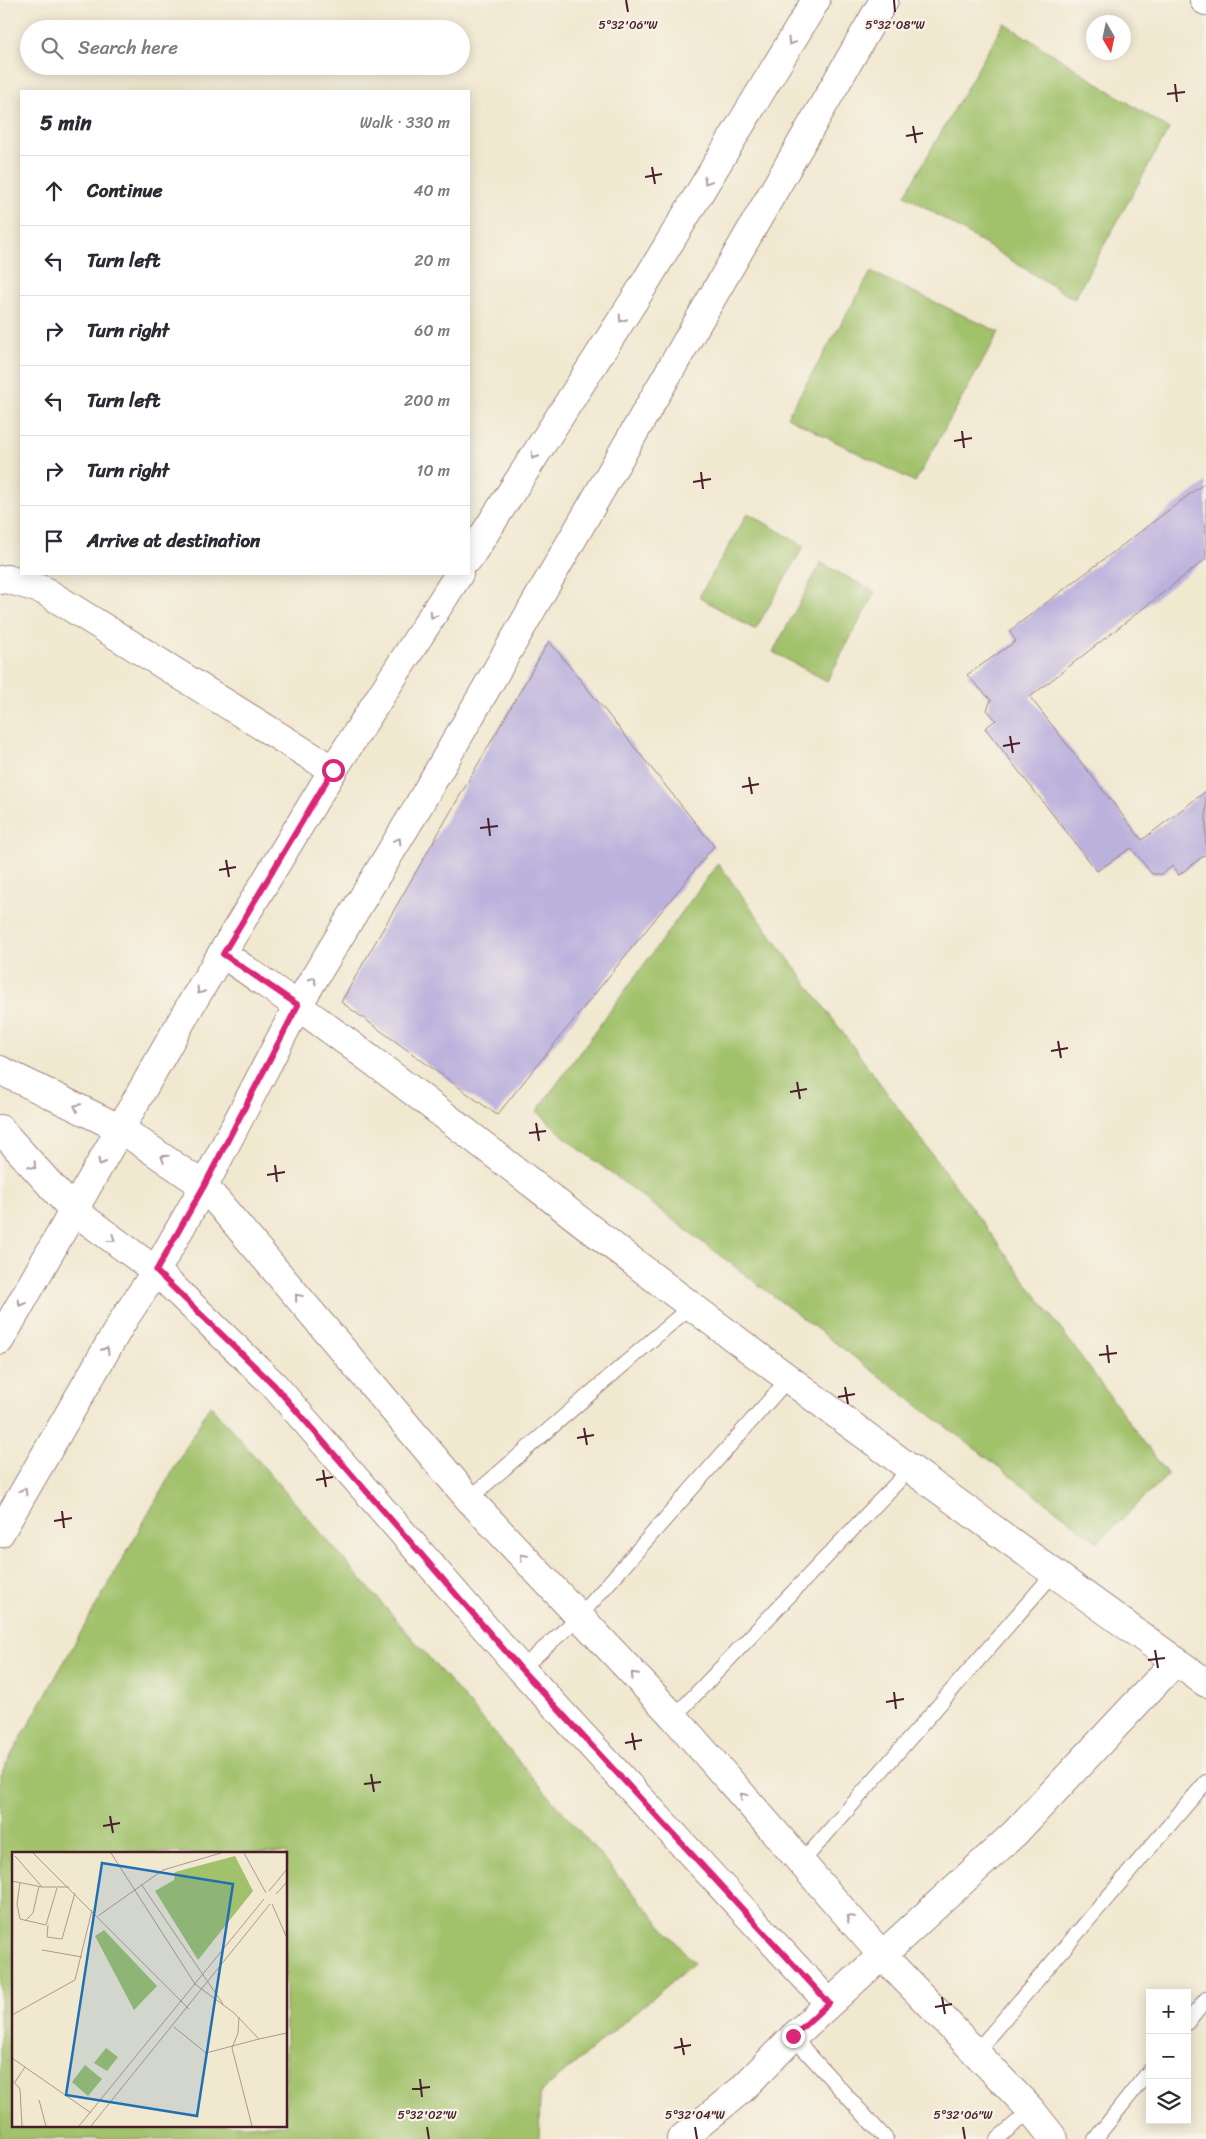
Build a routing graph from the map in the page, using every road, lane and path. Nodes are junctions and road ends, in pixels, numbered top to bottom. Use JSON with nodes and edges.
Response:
{"nodes":[{"id":1,"x":816,"y":0,"type":"edge"},
{"id":2,"x":884,"y":0,"type":"edge"},
{"id":3,"x":470,"y":556,"type":"edge"},
{"id":4,"x":458,"y":575,"type":"edge"},
{"id":5,"x":0,"y":580,"type":"edge"},
{"id":6,"x":333,"y":770,"type":"junction"},
{"id":7,"x":223,"y":954,"type":"junction"},
{"id":8,"x":298,"y":1005,"type":"junction"},
{"id":9,"x":0,"y":1070,"type":"edge"},
{"id":10,"x":121,"y":1129,"type":"junction"},
{"id":11,"x":0,"y":1130,"type":"edge"},
{"id":12,"x":204,"y":1186,"type":"junction"},
{"id":13,"x":73,"y":1210,"type":"junction"},
{"id":14,"x":156,"y":1271,"type":"junction"},
{"id":15,"x":691,"y":1306,"type":"junction"},
{"id":16,"x":0,"y":1340,"type":"edge"},
{"id":17,"x":789,"y":1378,"type":"junction"},
{"id":18,"x":910,"y":1469,"type":"junction"},
{"id":19,"x":469,"y":1499,"type":"junction"},
{"id":20,"x":0,"y":1533,"type":"edge"},
{"id":21,"x":1054,"y":1573,"type":"junction"},
{"id":22,"x":579,"y":1617,"type":"junction"},
{"id":23,"x":1176,"y":1661,"type":"junction"},
{"id":24,"x":521,"y":1669,"type":"junction"},
{"id":25,"x":1206,"y":1683,"type":"edge"},
{"id":26,"x":674,"y":1717,"type":"junction"},
{"id":27,"x":1206,"y":1782,"type":"edge"},
{"id":28,"x":802,"y":1862,"type":"junction"},
{"id":29,"x":882,"y":1955,"type":"junction"},
{"id":30,"x":1206,"y":1999,"type":"edge"},
{"id":31,"x":829,"y":2003,"type":"junction"},
{"id":32,"x":1191,"y":2017,"type":"edge"},
{"id":33,"x":793,"y":2036,"type":"junction"},
{"id":34,"x":975,"y":2053,"type":"junction"},
{"id":35,"x":1146,"y":2075,"type":"edge"},
{"id":36,"x":1031,"y":2110,"type":"junction"},
{"id":37,"x":682,"y":2139,"type":"edge"},
{"id":38,"x":886,"y":2139,"type":"edge"},
{"id":39,"x":997,"y":2139,"type":"edge"},
{"id":40,"x":1054,"y":2139,"type":"edge"},
{"id":41,"x":1095,"y":2139,"type":"edge"}],
"edges":[{"from":1,"to":3,"type":"street","one_way":true},
{"from":8,"to":2,"type":"street","one_way":true},
{"from":4,"to":6,"type":"street","one_way":true},
{"from":5,"to":6,"type":"street"},
{"from":6,"to":7,"type":"street"},
{"from":7,"to":8,"type":"street"},
{"from":7,"to":10,"type":"street","one_way":true},
{"from":8,"to":12,"type":"street"},
{"from":8,"to":15,"type":"street"},
{"from":10,"to":9,"type":"street","one_way":true},
{"from":12,"to":10,"type":"street","one_way":true},
{"from":10,"to":13,"type":"street","one_way":true},
{"from":11,"to":13,"type":"street","one_way":true},
{"from":12,"to":14,"type":"street"},
{"from":19,"to":12,"type":"street","one_way":true},
{"from":13,"to":14,"type":"street","one_way":true},
{"from":13,"to":16,"type":"street","one_way":true},
{"from":20,"to":14,"type":"street","one_way":true},
{"from":14,"to":24,"type":"street"},
{"from":15,"to":17,"type":"street"},
{"from":15,"to":19,"type":"lane"},
{"from":17,"to":18,"type":"street"},
{"from":17,"to":22,"type":"lane"},
{"from":18,"to":21,"type":"street"},
{"from":18,"to":26,"type":"lane"},
{"from":22,"to":19,"type":"street","one_way":true},
{"from":21,"to":23,"type":"street"},
{"from":21,"to":28,"type":"lane"},
{"from":22,"to":24,"type":"lane"},
{"from":26,"to":22,"type":"street","one_way":true},
{"from":23,"to":25,"type":"street"},
{"from":23,"to":29,"type":"street"},
{"from":24,"to":31,"type":"street"},
{"from":28,"to":26,"type":"street","one_way":true},
{"from":27,"to":34,"type":"lane"},
{"from":29,"to":28,"type":"street","one_way":true},
{"from":29,"to":31,"type":"street"},
{"from":29,"to":34,"type":"street"},
{"from":30,"to":32,"type":"lane"},
{"from":31,"to":33,"type":"street"},
{"from":33,"to":37,"type":"street"},
{"from":33,"to":38,"type":"lane"},
{"from":34,"to":36,"type":"street"},
{"from":35,"to":41,"type":"lane"},
{"from":36,"to":39,"type":"lane"},
{"from":36,"to":40,"type":"street"}]}
